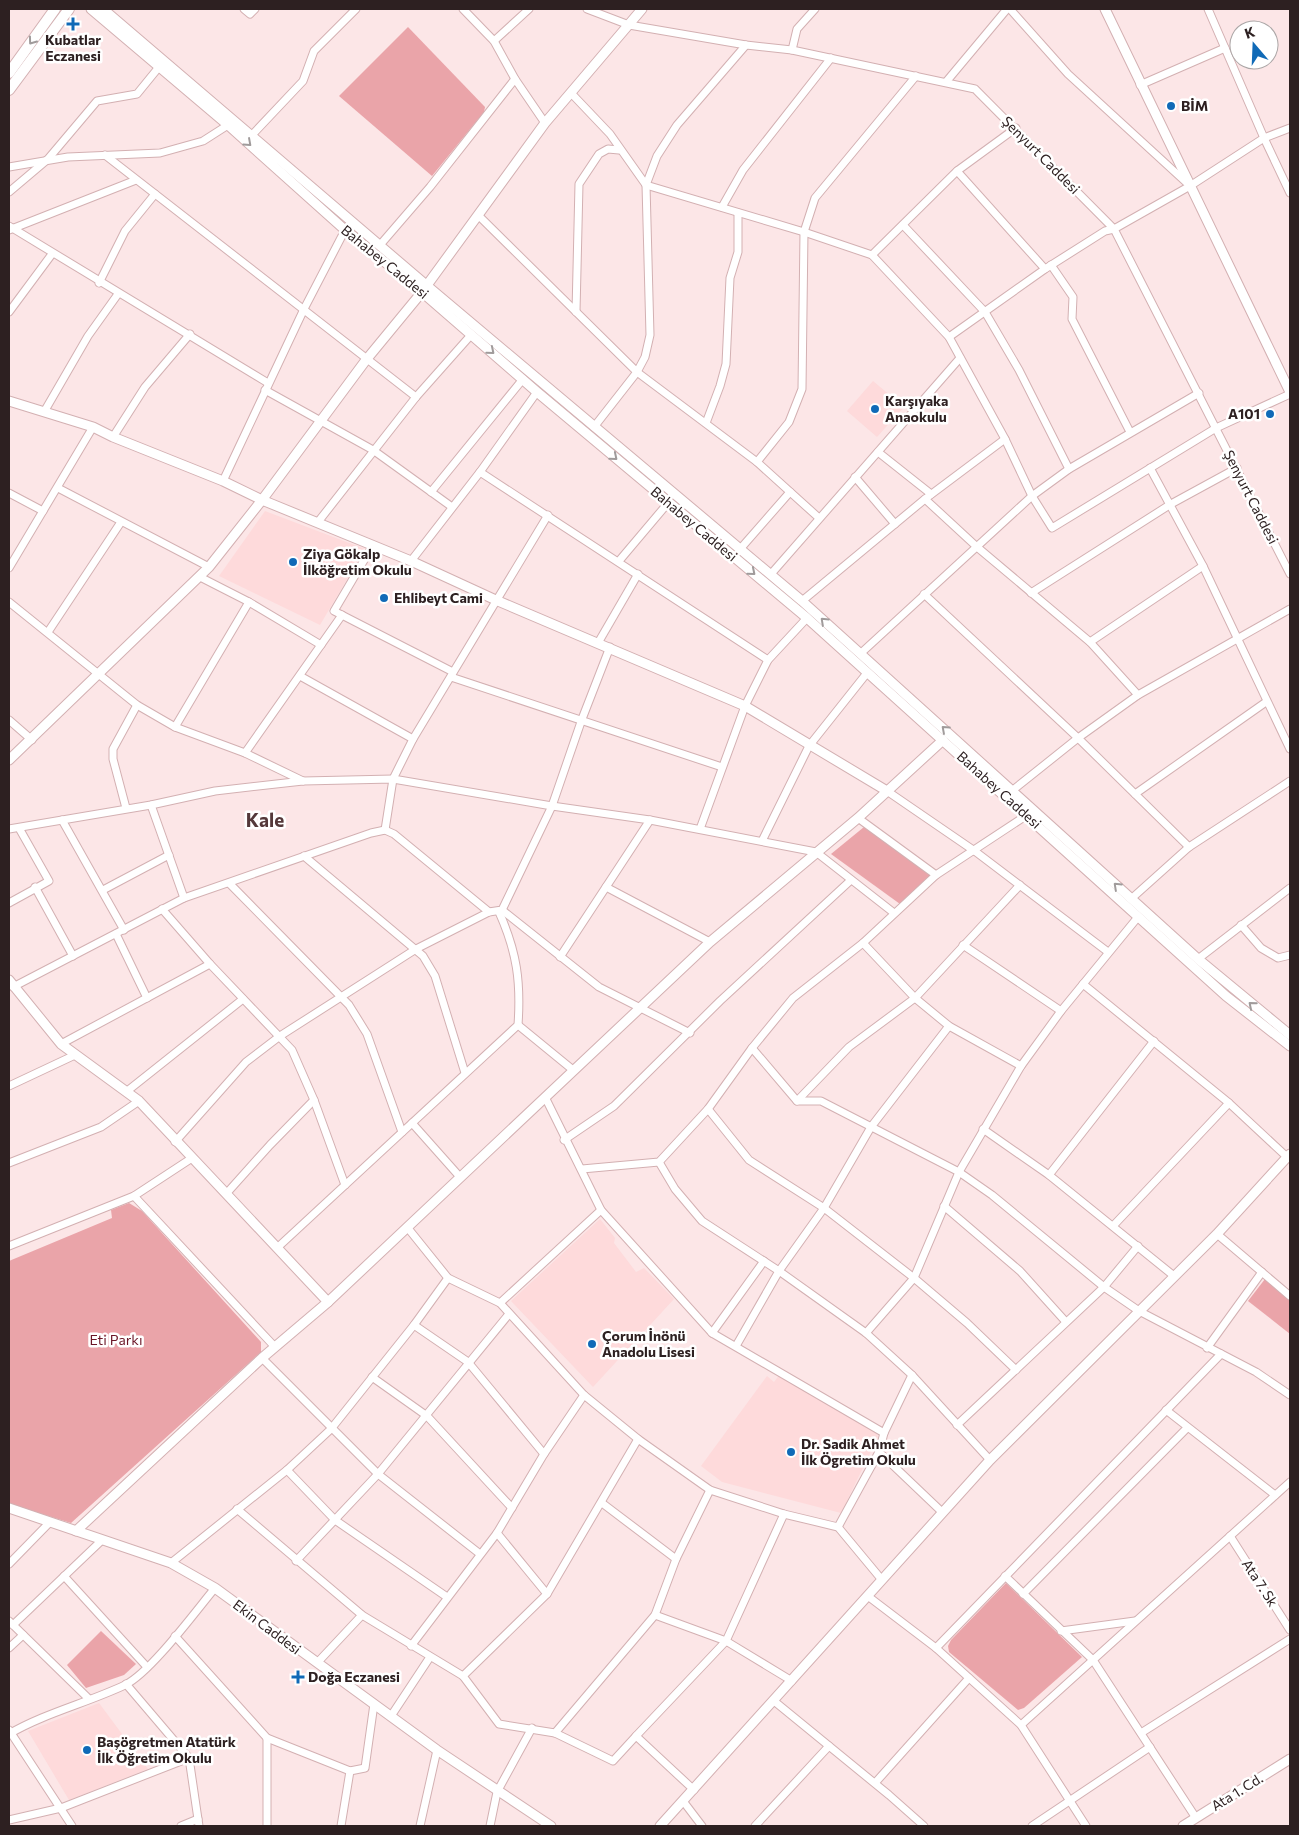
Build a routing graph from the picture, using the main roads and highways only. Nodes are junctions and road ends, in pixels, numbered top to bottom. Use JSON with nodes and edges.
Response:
{"nodes":[{"id":1,"x":55,"y":9,"type":"edge"},
{"id":2,"x":69,"y":9,"type":"edge"},
{"id":3,"x":9,"y":73,"type":"edge"},
{"id":4,"x":9,"y":90,"type":"edge"}],
"edges":[{"from":1,"to":3,"type":"main road","one_way":true},
{"from":2,"to":4,"type":"main road"}]}
